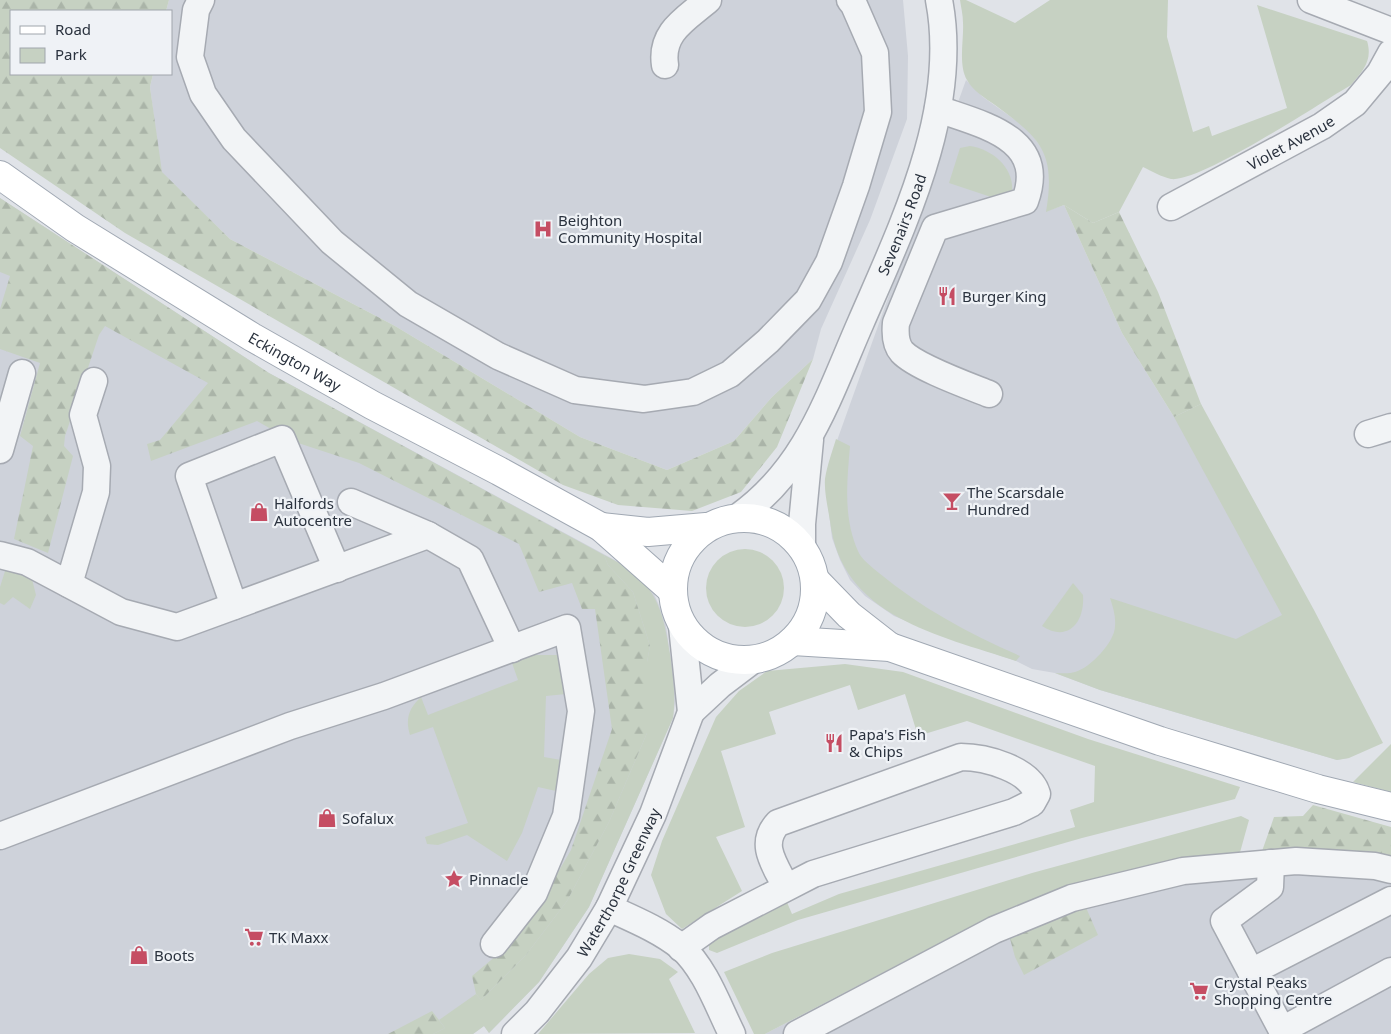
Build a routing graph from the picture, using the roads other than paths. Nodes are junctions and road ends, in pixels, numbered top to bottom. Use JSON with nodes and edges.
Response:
{"nodes":[{"id":1,"x":201,"y":0,"type":"edge"},
{"id":2,"x":708,"y":0,"type":"edge"},
{"id":3,"x":850,"y":0,"type":"edge"},
{"id":4,"x":939,"y":0,"type":"edge"},
{"id":5,"x":1313,"y":1,"type":"edge"},
{"id":6,"x":1391,"y":32,"type":"edge"},
{"id":7,"x":1391,"y":53,"type":"edge"},
{"id":8,"x":665,"y":65,"type":"dead end"},
{"id":9,"x":938,"y":109,"type":"junction"},
{"id":10,"x":0,"y":175,"type":"edge"},
{"id":11,"x":1171,"y":207,"type":"dead end"},
{"id":12,"x":22,"y":373,"type":"dead end"},
{"id":13,"x":94,"y":381,"type":"dead end"},
{"id":14,"x":989,"y":394,"type":"dead end"},
{"id":15,"x":811,"y":437,"type":"junction"},
{"id":16,"x":0,"y":450,"type":"edge"},
{"id":17,"x":351,"y":502,"type":"dead end"},
{"id":18,"x":738,"y":517,"type":"junction"},
{"id":19,"x":601,"y":527,"type":"junction"},
{"id":20,"x":706,"y":527,"type":"junction"},
{"id":21,"x":428,"y":536,"type":"junction"},
{"id":22,"x":802,"y":546,"type":"junction"},
{"id":23,"x":0,"y":555,"type":"edge"},
{"id":24,"x":337,"y":569,"type":"junction"},
{"id":25,"x":815,"y":580,"type":"junction"},
{"id":26,"x":69,"y":584,"type":"junction"},
{"id":27,"x":672,"y":590,"type":"junction"},
{"id":28,"x":234,"y":606,"type":"junction"},
{"id":29,"x":682,"y":626,"type":"junction"},
{"id":30,"x":794,"y":641,"type":"junction"},
{"id":31,"x":890,"y":647,"type":"junction"},
{"id":32,"x":512,"y":649,"type":"junction"},
{"id":33,"x":753,"y":660,"type":"junction"},
{"id":34,"x":691,"y":712,"type":"junction"},
{"id":35,"x":1391,"y":807,"type":"edge"},
{"id":36,"x":0,"y":836,"type":"edge"},
{"id":37,"x":1271,"y":863,"type":"junction"},
{"id":38,"x":1391,"y":870,"type":"edge"},
{"id":39,"x":786,"y":887,"type":"junction"},
{"id":40,"x":1391,"y":900,"type":"edge"},
{"id":41,"x":609,"y":908,"type":"junction"},
{"id":42,"x":494,"y":944,"type":"dead end"},
{"id":43,"x":681,"y":948,"type":"junction"},
{"id":44,"x":1391,"y":971,"type":"edge"},
{"id":45,"x":1251,"y":972,"type":"junction"},
{"id":46,"x":1283,"y":1032,"type":"edge"},
{"id":47,"x":515,"y":1034,"type":"edge"},
{"id":48,"x":732,"y":1034,"type":"edge"},
{"id":49,"x":797,"y":1034,"type":"edge"}],
"edges":[{"from":1,"to":3,"type":"street"},
{"from":2,"to":8,"type":"street"},
{"from":4,"to":9,"type":"street","name":"Sevenairs Road"},
{"from":5,"to":6,"type":"street"},
{"from":7,"to":11,"type":"street","name":"Violet Avenue"},
{"from":9,"to":14,"type":"street"},
{"from":9,"to":15,"type":"street","name":"Sevenairs Road"},
{"from":10,"to":19,"type":"main road","name":"Eckington Way"},
{"from":12,"to":16,"type":"street"},
{"from":13,"to":26,"type":"street"},
{"from":15,"to":18,"type":"street","name":"Sevenairs Road"},
{"from":15,"to":22,"type":"street","name":"Sevenairs Road"},
{"from":17,"to":21,"type":"street"},
{"from":18,"to":20,"type":"main road"},
{"from":18,"to":22,"type":"main road"},
{"from":19,"to":20,"type":"main road","name":"Eckington Way"},
{"from":19,"to":27,"type":"main road","name":"Eckington Way"},
{"from":20,"to":27,"type":"main road"},
{"from":21,"to":24,"type":"street"},
{"from":21,"to":32,"type":"street"},
{"from":22,"to":25,"type":"main road"},
{"from":23,"to":26,"type":"street"},
{"from":24,"to":28,"type":"street"},
{"from":24,"to":28,"type":"street"},
{"from":25,"to":30,"type":"main road"},
{"from":25,"to":31,"type":"main road"},
{"from":26,"to":28,"type":"street"},
{"from":27,"to":29,"type":"main road"},
{"from":29,"to":33,"type":"main road"},
{"from":29,"to":34,"type":"street","name":"Waterthorpe Greenway"},
{"from":30,"to":31,"type":"main road"},
{"from":30,"to":33,"type":"main road"},
{"from":31,"to":35,"type":"main road"},
{"from":32,"to":36,"type":"street"},
{"from":32,"to":42,"type":"street"},
{"from":33,"to":34,"type":"street","name":"Waterthorpe Greenway"},
{"from":34,"to":41,"type":"street","name":"Waterthorpe Greenway"},
{"from":37,"to":38,"type":"street"},
{"from":37,"to":45,"type":"street"},
{"from":37,"to":49,"type":"street"},
{"from":39,"to":39,"type":"street"},
{"from":39,"to":43,"type":"street"},
{"from":40,"to":45,"type":"street"},
{"from":41,"to":43,"type":"street"},
{"from":41,"to":47,"type":"street","name":"Waterthorpe Greenway"},
{"from":43,"to":48,"type":"street"},
{"from":44,"to":46,"type":"street"},
{"from":45,"to":46,"type":"street"}]}
